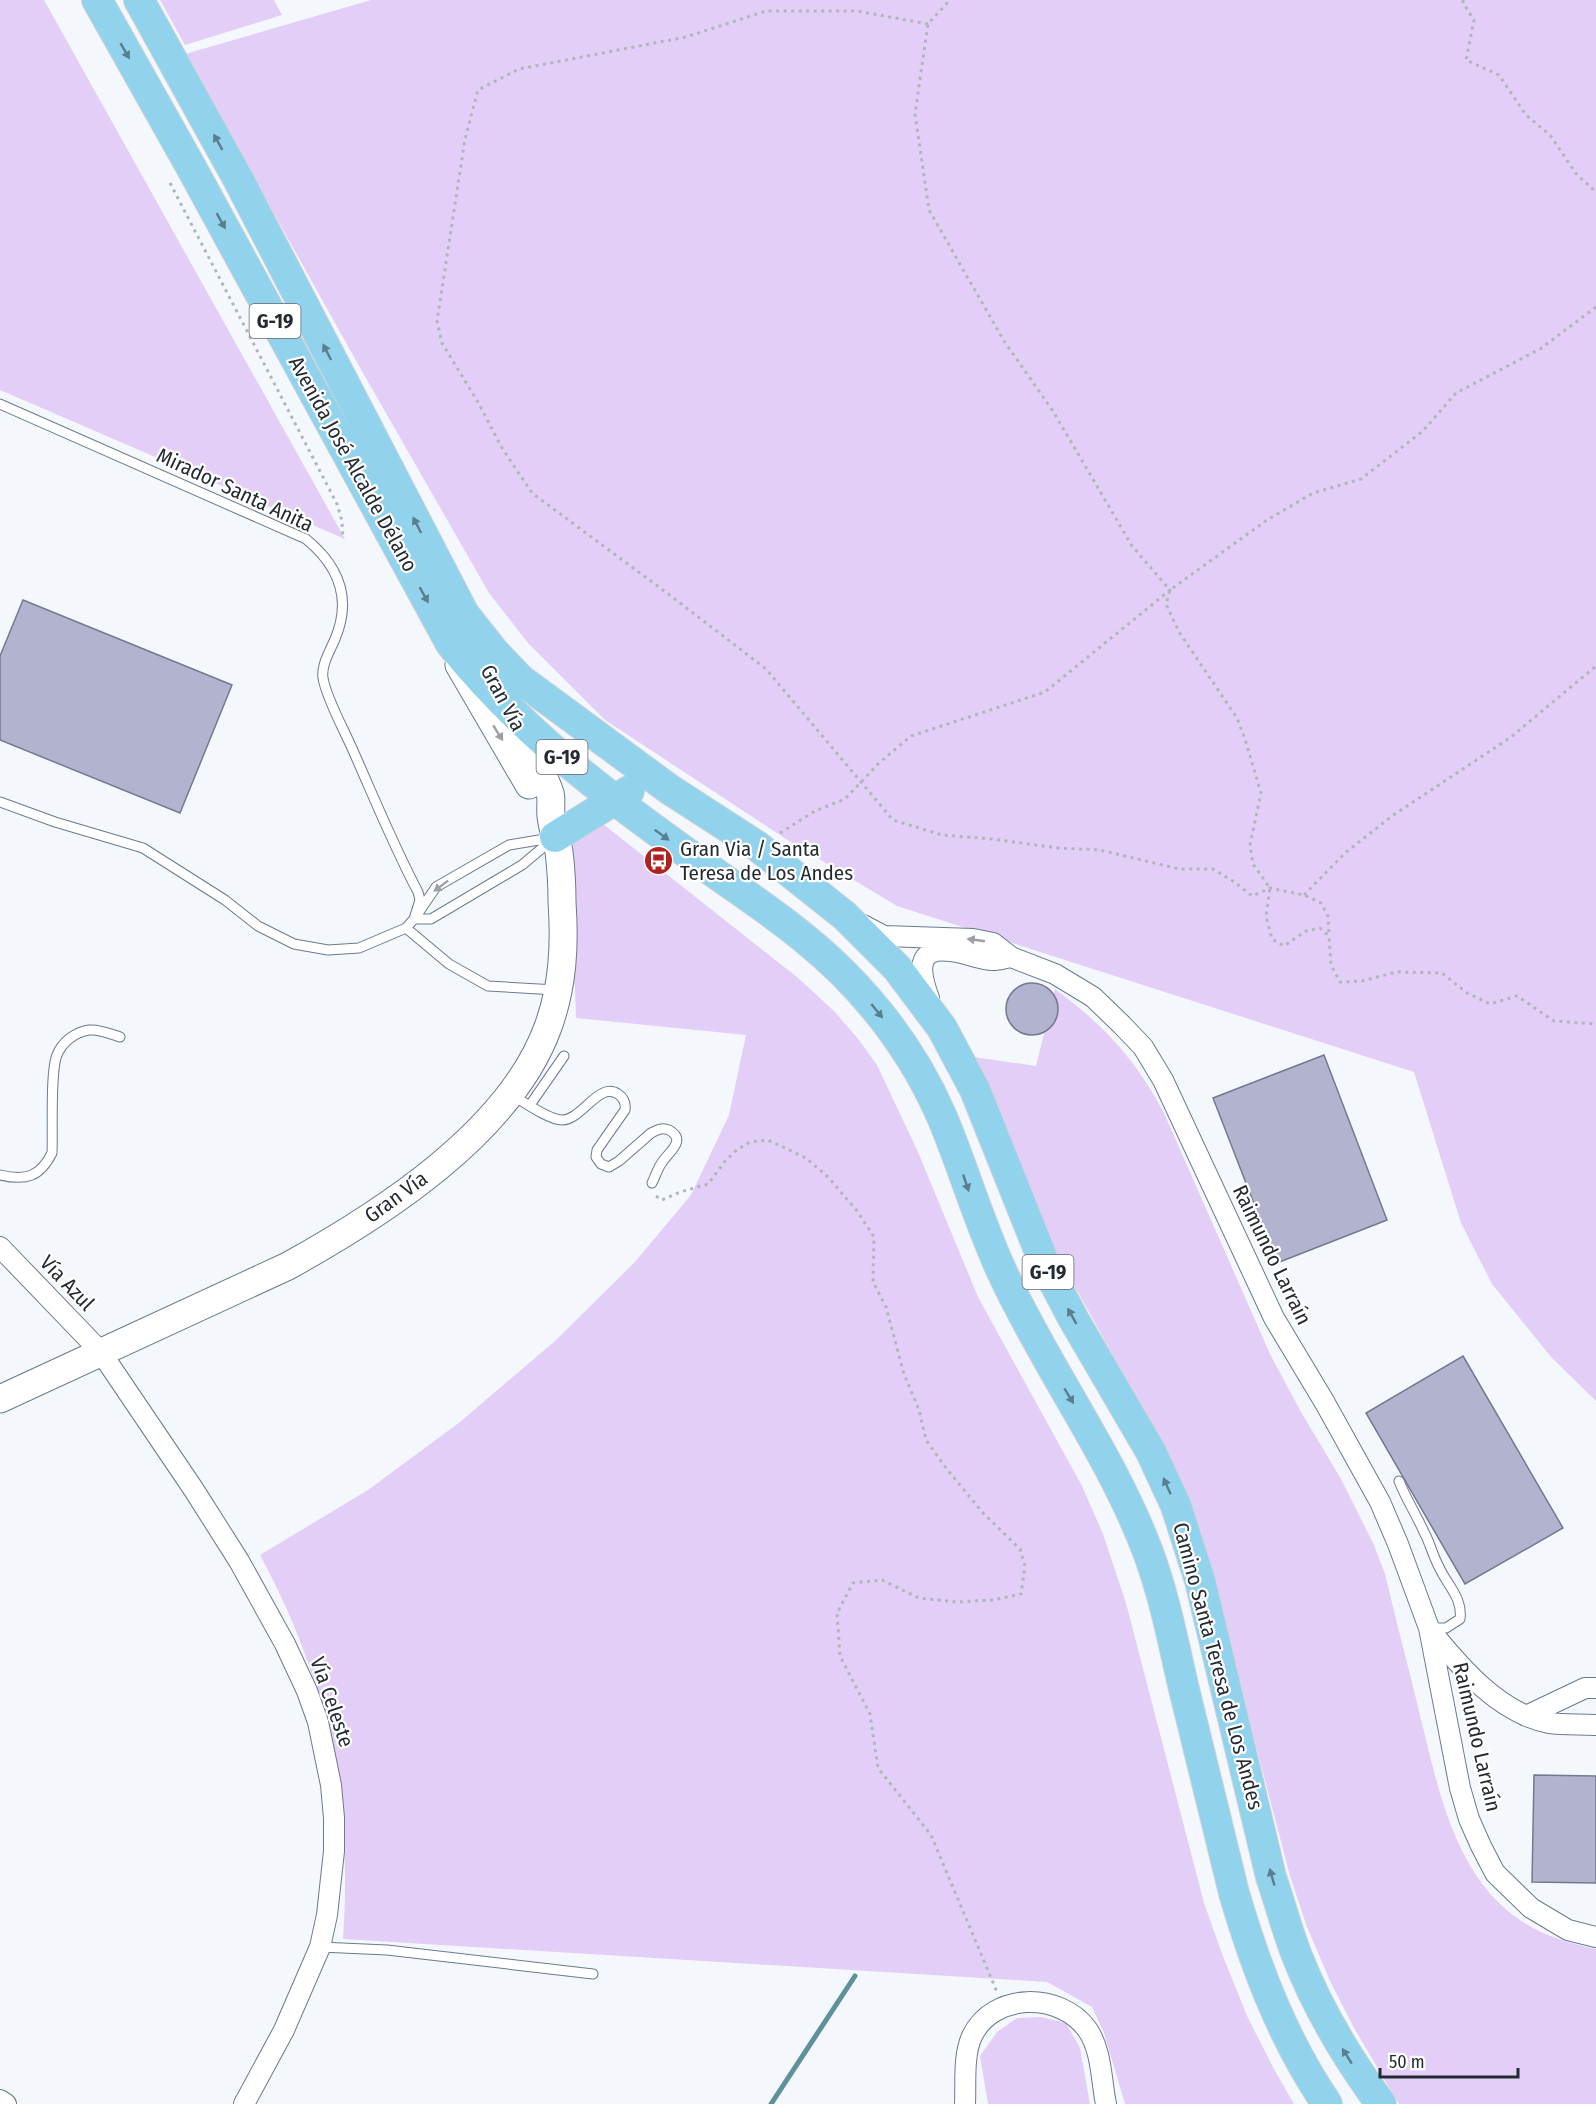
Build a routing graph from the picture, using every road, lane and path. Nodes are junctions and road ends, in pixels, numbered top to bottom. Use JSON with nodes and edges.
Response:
{"nodes":[{"id":1,"x":97,"y":0,"type":"edge"},
{"id":2,"x":139,"y":0,"type":"edge"},
{"id":3,"x":950,"y":0,"type":"edge"},
{"id":4,"x":1463,"y":0,"type":"edge"},
{"id":5,"x":928,"y":24,"type":"junction"},
{"id":6,"x":166,"y":175,"type":"dead end"},
{"id":7,"x":1596,"y":192,"type":"edge"},
{"id":8,"x":1596,"y":307,"type":"edge"},
{"id":9,"x":0,"y":404,"type":"edge"},
{"id":10,"x":343,"y":539,"type":"dead end"},
{"id":11,"x":1170,"y":590,"type":"junction"},
{"id":12,"x":464,"y":614,"type":"junction"},
{"id":13,"x":451,"y":644,"type":"junction"},
{"id":14,"x":1596,"y":666,"type":"edge"},
{"id":15,"x":511,"y":712,"type":"junction"},
{"id":16,"x":861,"y":782,"type":"junction"},
{"id":17,"x":669,"y":789,"type":"junction"},
{"id":18,"x":614,"y":800,"type":"junction"},
{"id":19,"x":0,"y":802,"type":"edge"},
{"id":20,"x":553,"y":827,"type":"junction"},
{"id":21,"x":779,"y":834,"type":"dead end"},
{"id":22,"x":698,"y":861,"type":"junction"},
{"id":23,"x":1270,"y":888,"type":"junction"},
{"id":24,"x":1304,"y":895,"type":"junction"},
{"id":25,"x":845,"y":916,"type":"junction"},
{"id":26,"x":414,"y":919,"type":"junction"},
{"id":27,"x":406,"y":928,"type":"junction"},
{"id":28,"x":1329,"y":936,"type":"junction"},
{"id":29,"x":950,"y":950,"type":"junction"},
{"id":30,"x":1011,"y":957,"type":"junction"},
{"id":31,"x":897,"y":968,"type":"junction"},
{"id":32,"x":559,"y":990,"type":"junction"},
{"id":33,"x":1596,"y":1024,"type":"edge"},
{"id":34,"x":942,"y":1028,"type":"junction"},
{"id":35,"x":120,"y":1037,"type":"dead end"},
{"id":36,"x":564,"y":1056,"type":"dead end"},
{"id":37,"x":521,"y":1100,"type":"junction"},
{"id":38,"x":0,"y":1175,"type":"edge"},
{"id":39,"x":652,"y":1183,"type":"joint"},
{"id":40,"x":0,"y":1247,"type":"edge"},
{"id":41,"x":100,"y":1351,"type":"junction"},
{"id":42,"x":0,"y":1399,"type":"edge"},
{"id":43,"x":1399,"y":1481,"type":"dead end"},
{"id":44,"x":1429,"y":1628,"type":"junction"},
{"id":45,"x":1596,"y":1688,"type":"edge"},
{"id":46,"x":1526,"y":1716,"type":"junction"},
{"id":47,"x":1596,"y":1725,"type":"edge"},
{"id":48,"x":1596,"y":1937,"type":"edge"},
{"id":49,"x":320,"y":1947,"type":"junction"},
{"id":50,"x":593,"y":1974,"type":"dead end"},
{"id":51,"x":1004,"y":2007,"type":"junction"},
{"id":52,"x":0,"y":2100,"type":"edge"},
{"id":53,"x":6,"y":2104,"type":"edge"},
{"id":54,"x":244,"y":2104,"type":"edge"},
{"id":55,"x":964,"y":2104,"type":"edge"},
{"id":56,"x":1106,"y":2104,"type":"edge"},
{"id":57,"x":1326,"y":2104,"type":"edge"},
{"id":58,"x":1381,"y":2104,"type":"edge"}],
"edges":[{"from":1,"to":13,"type":"main road","name":"Avenida José Alcalde Délano","number":"G-19","one_way":true},
{"from":12,"to":2,"type":"main road","name":"Avenida José Alcalde Délano","number":"G-19","one_way":true},
{"from":3,"to":5,"type":"path"},
{"from":4,"to":7,"type":"path"},
{"from":5,"to":11,"type":"path"},
{"from":5,"to":16,"type":"path"},
{"from":6,"to":10,"type":"path"},
{"from":8,"to":11,"type":"path"},
{"from":9,"to":26,"type":"lane","name":"Mirador Santa Anita"},
{"from":11,"to":16,"type":"path"},
{"from":11,"to":23,"type":"path"},
{"from":12,"to":15,"type":"main road","name":"Gran Vía"},
{"from":12,"to":17,"type":"main road","name":"Camino Santa Teresa de Los Andes","number":"G-19"},
{"from":13,"to":15,"type":"main road","name":"Camino Santa Teresa de Los Andes","number":"G-19"},
{"from":13,"to":20,"type":"main road","name":"Gran Vía","one_way":true},
{"from":14,"to":24,"type":"path"},
{"from":15,"to":18,"type":"main road","name":"Camino Santa Teresa de Los Andes","number":"G-19"},
{"from":15,"to":20,"type":"main road","name":"Gran Vía"},
{"from":16,"to":21,"type":"path"},
{"from":16,"to":23,"type":"path"},
{"from":17,"to":18,"type":"main road"},
{"from":17,"to":25,"type":"main road","name":"Camino Santa Teresa de Los Andes","number":"G-19"},
{"from":18,"to":20,"type":"main road"},
{"from":18,"to":22,"type":"main road","name":"Camino Santa Teresa de Los Andes","number":"G-19","one_way":true},
{"from":19,"to":27,"type":"lane"},
{"from":20,"to":26,"type":"lane","one_way":true},
{"from":20,"to":26,"type":"lane"},
{"from":20,"to":32,"type":"main road","name":"Gran Vía"},
{"from":22,"to":31,"type":"main road"},
{"from":22,"to":57,"type":"main road","name":"Camino Santa Teresa de Los Andes","number":"G-19","one_way":true},
{"from":23,"to":24,"type":"path"},
{"from":23,"to":28,"type":"path"},
{"from":24,"to":28,"type":"path"},
{"from":30,"to":25,"type":"street","name":"Raimundo Larraín","one_way":true},
{"from":25,"to":31,"type":"main road","name":"Camino Santa Teresa de Los Andes","number":"G-19"},
{"from":26,"to":27,"type":"lane"},
{"from":27,"to":32,"type":"lane"},
{"from":28,"to":33,"type":"path"},
{"from":29,"to":30,"type":"street","name":"Raimundo Larraín"},
{"from":29,"to":31,"type":"street","name":"Raimundo Larraín"},
{"from":29,"to":34,"type":"street"},
{"from":30,"to":44,"type":"street","name":"Raimundo Larraín"},
{"from":31,"to":34,"type":"main road","name":"Camino Santa Teresa de Los Andes","number":"G-19"},
{"from":32,"to":37,"type":"main road","name":"Gran Vía"},
{"from":58,"to":34,"type":"main road","name":"Camino Santa Teresa de Los Andes","number":"G-19","one_way":true},
{"from":35,"to":38,"type":"lane"},
{"from":36,"to":37,"type":"lane"},
{"from":37,"to":39,"type":"lane"},
{"from":37,"to":41,"type":"main road","name":"Gran Vía"},
{"from":39,"to":51,"type":"path"},
{"from":40,"to":41,"type":"street","name":"Vía Azul"},
{"from":41,"to":42,"type":"main road","name":"Gran Vía"},
{"from":41,"to":49,"type":"street","name":"Vía Celeste"},
{"from":43,"to":44,"type":"lane"},
{"from":44,"to":46,"type":"street","name":"Raimundo Larraín"},
{"from":44,"to":48,"type":"street","name":"Raimundo Larraín"},
{"from":45,"to":46,"type":"street"},
{"from":46,"to":47,"type":"street","name":"Raimundo Larraín"},
{"from":49,"to":50,"type":"lane"},
{"from":49,"to":54,"type":"street","name":"Vía Celeste"},
{"from":51,"to":55,"type":"street"},
{"from":51,"to":56,"type":"street"},
{"from":52,"to":53,"type":"street"}]}
